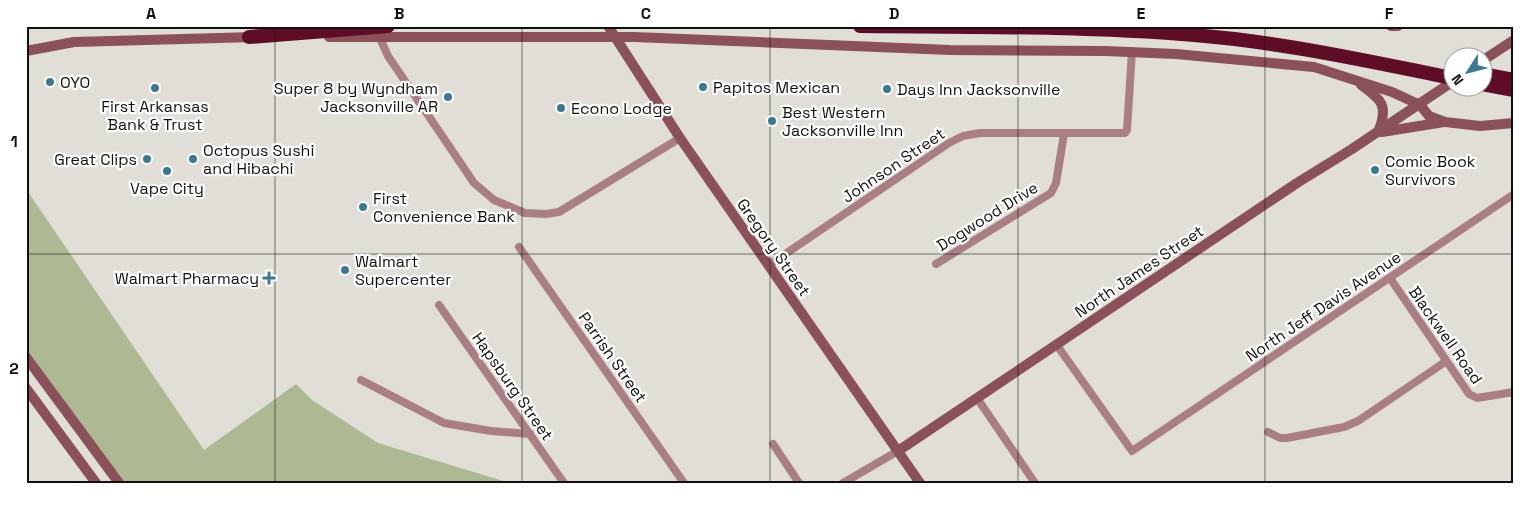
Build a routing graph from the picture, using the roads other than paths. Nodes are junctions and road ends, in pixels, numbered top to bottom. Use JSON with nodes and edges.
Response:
{"nodes":[{"id":1,"x":608,"y":26,"type":"edge"},
{"id":2,"x":860,"y":26,"type":"edge"},
{"id":3,"x":1174,"y":26,"type":"edge"},
{"id":4,"x":1390,"y":26,"type":"edge"},
{"id":5,"x":1398,"y":26,"type":"edge"},
{"id":6,"x":384,"y":31,"type":"edge"},
{"id":7,"x":249,"y":37,"type":"joint"},
{"id":8,"x":1514,"y":40,"type":"edge"},
{"id":9,"x":26,"y":51,"type":"edge"},
{"id":10,"x":1132,"y":51,"type":"junction"},
{"id":11,"x":1492,"y":55,"type":"edge"},
{"id":12,"x":1442,"y":66,"type":"edge"},
{"id":13,"x":1442,"y":76,"type":"edge"},
{"id":14,"x":1492,"y":76,"type":"edge"},
{"id":15,"x":1352,"y":80,"type":"junction"},
{"id":16,"x":1514,"y":80,"type":"edge"},
{"id":17,"x":1492,"y":86,"type":"edge"},
{"id":18,"x":1442,"y":89,"type":"edge"},
{"id":19,"x":1514,"y":90,"type":"edge"},
{"id":20,"x":1420,"y":105,"type":"junction"},
{"id":21,"x":1445,"y":122,"type":"junction"},
{"id":22,"x":1514,"y":123,"type":"edge"},
{"id":23,"x":1378,"y":133,"type":"junction"},
{"id":24,"x":1064,"y":134,"type":"junction"},
{"id":25,"x":680,"y":138,"type":"junction"},
{"id":26,"x":1514,"y":194,"type":"edge"},
{"id":27,"x":519,"y":246,"type":"dead end"},
{"id":28,"x":936,"y":264,"type":"dead end"},
{"id":29,"x":769,"y":265,"type":"junction"},
{"id":30,"x":1390,"y":278,"type":"junction"},
{"id":31,"x":439,"y":305,"type":"dead end"},
{"id":32,"x":1056,"y":344,"type":"junction"},
{"id":33,"x":26,"y":357,"type":"edge"},
{"id":34,"x":1446,"y":362,"type":"junction"},
{"id":35,"x":362,"y":380,"type":"dead end"},
{"id":36,"x":26,"y":388,"type":"edge"},
{"id":37,"x":1514,"y":392,"type":"edge"},
{"id":38,"x":977,"y":398,"type":"junction"},
{"id":39,"x":1268,"y":432,"type":"dead end"},
{"id":40,"x":530,"y":434,"type":"junction"},
{"id":41,"x":773,"y":444,"type":"dead end"},
{"id":42,"x":898,"y":451,"type":"junction"},
{"id":43,"x":96,"y":483,"type":"edge"},
{"id":44,"x":119,"y":483,"type":"edge"},
{"id":45,"x":564,"y":483,"type":"edge"},
{"id":46,"x":684,"y":483,"type":"edge"},
{"id":47,"x":799,"y":483,"type":"edge"},
{"id":48,"x":843,"y":483,"type":"edge"},
{"id":49,"x":920,"y":483,"type":"edge"},
{"id":50,"x":1036,"y":483,"type":"edge"}],
"edges":[{"from":1,"to":25,"type":"main road","name":"Gregory Street"},
{"from":2,"to":13,"type":"highway"},
{"from":3,"to":12,"type":"highway"},
{"from":4,"to":5,"type":"main road"},
{"from":6,"to":7,"type":"highway"},
{"from":6,"to":10,"type":"main road"},
{"from":6,"to":25,"type":"street"},
{"from":7,"to":9,"type":"main road"},
{"from":8,"to":11,"type":"main road"},
{"from":10,"to":15,"type":"main road"},
{"from":10,"to":24,"type":"street","name":"Johnson Street"},
{"from":14,"to":16,"type":"highway"},
{"from":15,"to":20,"type":"main road"},
{"from":15,"to":23,"type":"main road"},
{"from":17,"to":19,"type":"highway"},
{"from":18,"to":20,"type":"main road","name":"North James Street"},
{"from":20,"to":21,"type":"main road"},
{"from":20,"to":23,"type":"main road","name":"North James Street"},
{"from":21,"to":22,"type":"main road"},
{"from":21,"to":23,"type":"main road"},
{"from":23,"to":32,"type":"main road","name":"North James Street"},
{"from":24,"to":28,"type":"street","name":"Dogwood Drive"},
{"from":24,"to":29,"type":"street","name":"Johnson Street"},
{"from":25,"to":29,"type":"main road","name":"Gregory Street"},
{"from":26,"to":30,"type":"street","name":"North Jeff Davis Avenue"},
{"from":27,"to":46,"type":"street","name":"Parrish Street"},
{"from":29,"to":42,"type":"main road","name":"Gregory Street"},
{"from":30,"to":32,"type":"street","name":"North Jeff Davis Avenue"},
{"from":30,"to":34,"type":"street","name":"Blackwell Road"},
{"from":31,"to":40,"type":"street","name":"Hapsburg Street"},
{"from":32,"to":38,"type":"main road","name":"North James Street"},
{"from":33,"to":44,"type":"main road"},
{"from":34,"to":37,"type":"street","name":"Blackwell Road"},
{"from":34,"to":39,"type":"street"},
{"from":35,"to":40,"type":"street"},
{"from":36,"to":43,"type":"main road"},
{"from":38,"to":42,"type":"main road","name":"North James Street"},
{"from":38,"to":50,"type":"street"},
{"from":40,"to":45,"type":"street","name":"Hapsburg Street"},
{"from":41,"to":47,"type":"street"},
{"from":42,"to":48,"type":"street","name":"North James Street"},
{"from":42,"to":49,"type":"main road","name":"Gregory Street"}]}
